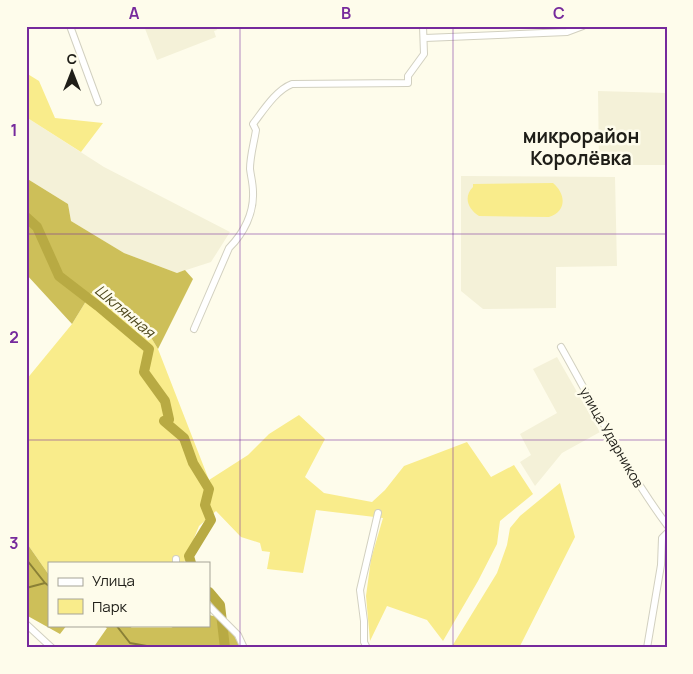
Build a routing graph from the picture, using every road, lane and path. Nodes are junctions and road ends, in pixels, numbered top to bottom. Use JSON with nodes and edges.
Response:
{"nodes":[{"id":1,"x":70,"y":26,"type":"edge"},
{"id":2,"x":423,"y":26,"type":"edge"},
{"id":3,"x":583,"y":26,"type":"edge"},
{"id":4,"x":425,"y":38,"type":"junction"},
{"id":5,"x":98,"y":102,"type":"dead end"},
{"id":6,"x":194,"y":329,"type":"dead end"},
{"id":7,"x":561,"y":347,"type":"dead end"},
{"id":8,"x":378,"y":513,"type":"dead end"},
{"id":9,"x":667,"y":525,"type":"edge"},
{"id":10,"x":667,"y":533,"type":"edge"},
{"id":11,"x":210,"y":607,"type":"edge"},
{"id":12,"x":26,"y":624,"type":"edge"},
{"id":13,"x":50,"y":647,"type":"edge"},
{"id":14,"x":244,"y":648,"type":"edge"},
{"id":15,"x":367,"y":648,"type":"edge"},
{"id":16,"x":647,"y":648,"type":"edge"}],
"edges":[{"from":1,"to":5,"type":"street"},
{"from":2,"to":4,"type":"street"},
{"from":3,"to":4,"type":"street"},
{"from":4,"to":6,"type":"street"},
{"from":7,"to":9,"type":"street","name":"улица Ударников"},
{"from":8,"to":15,"type":"street"},
{"from":10,"to":16,"type":"street"},
{"from":11,"to":14,"type":"street"},
{"from":12,"to":13,"type":"street"}]}
